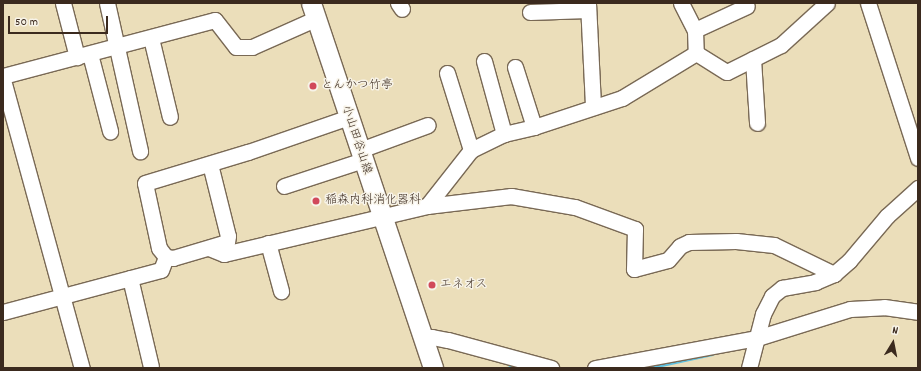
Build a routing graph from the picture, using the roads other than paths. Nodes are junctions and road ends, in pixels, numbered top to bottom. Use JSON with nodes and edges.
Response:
{"nodes":[{"id":1,"x":63,"y":3,"type":"edge"},
{"id":2,"x":107,"y":3,"type":"edge"},
{"id":3,"x":681,"y":3,"type":"edge"},
{"id":4,"x":827,"y":3,"type":"edge"},
{"id":5,"x":868,"y":3,"type":"edge"},
{"id":6,"x":588,"y":6,"type":"edge"},
{"id":7,"x":747,"y":6,"type":"dead end"},
{"id":8,"x":314,"y":11,"type":"edge"},
{"id":9,"x":530,"y":12,"type":"dead end"},
{"id":10,"x":695,"y":30,"type":"junction"},
{"id":11,"x":151,"y":38,"type":"junction"},
{"id":12,"x":118,"y":47,"type":"junction"},
{"id":13,"x":696,"y":53,"type":"junction"},
{"id":14,"x":83,"y":55,"type":"junction"},
{"id":15,"x":753,"y":59,"type":"junction"},
{"id":16,"x":484,"y":61,"type":"dead end"},
{"id":17,"x":514,"y":67,"type":"dead end"},
{"id":18,"x":447,"y":73,"type":"dead end"},
{"id":19,"x":3,"y":76,"type":"edge"},
{"id":20,"x":3,"y":80,"type":"edge"},
{"id":21,"x":594,"y":107,"type":"junction"},
{"id":22,"x":349,"y":117,"type":"junction"},
{"id":23,"x":170,"y":118,"type":"dead end"},
{"id":24,"x":757,"y":123,"type":"dead end"},
{"id":25,"x":428,"y":125,"type":"dead end"},
{"id":26,"x":534,"y":127,"type":"junction"},
{"id":27,"x":110,"y":131,"type":"dead end"},
{"id":28,"x":504,"y":134,"type":"junction"},
{"id":29,"x":471,"y":150,"type":"junction"},
{"id":30,"x":140,"y":151,"type":"dead end"},
{"id":31,"x":361,"y":155,"type":"junction"},
{"id":32,"x":918,"y":158,"type":"edge"},
{"id":33,"x":210,"y":164,"type":"junction"},
{"id":34,"x":284,"y":186,"type":"dead end"},
{"id":35,"x":918,"y":188,"type":"edge"},
{"id":36,"x":427,"y":206,"type":"junction"},
{"id":37,"x":382,"y":218,"type":"junction"},
{"id":38,"x":268,"y":243,"type":"junction"},
{"id":39,"x":209,"y":248,"type":"junction"},
{"id":40,"x":166,"y":257,"type":"junction"},
{"id":41,"x":834,"y":274,"type":"junction"},
{"id":42,"x":130,"y":278,"type":"junction"},
{"id":43,"x":281,"y":291,"type":"dead end"},
{"id":44,"x":64,"y":296,"type":"junction"},
{"id":45,"x":3,"y":312,"type":"edge"},
{"id":46,"x":918,"y":312,"type":"edge"},
{"id":47,"x":423,"y":338,"type":"junction"},
{"id":48,"x":757,"y":338,"type":"junction"},
{"id":49,"x":151,"y":367,"type":"dead end"},
{"id":50,"x":82,"y":368,"type":"edge"},
{"id":51,"x":433,"y":368,"type":"edge"},
{"id":52,"x":551,"y":368,"type":"edge"},
{"id":53,"x":595,"y":368,"type":"edge"},
{"id":54,"x":750,"y":368,"type":"edge"}],
"edges":[{"from":1,"to":14,"type":"street"},
{"from":2,"to":12,"type":"street"},
{"from":3,"to":10,"type":"street"},
{"from":4,"to":15,"type":"street"},
{"from":5,"to":32,"type":"street"},
{"from":6,"to":9,"type":"street"},
{"from":6,"to":21,"type":"street"},
{"from":7,"to":10,"type":"street"},
{"from":8,"to":11,"type":"street"},
{"from":8,"to":22,"type":"main road","name":"小山田谷山線"},
{"from":10,"to":13,"type":"street"},
{"from":11,"to":12,"type":"street"},
{"from":11,"to":23,"type":"street"},
{"from":12,"to":14,"type":"street"},
{"from":12,"to":30,"type":"street"},
{"from":13,"to":15,"type":"street"},
{"from":13,"to":21,"type":"street"},
{"from":14,"to":19,"type":"street"},
{"from":14,"to":27,"type":"street"},
{"from":15,"to":24,"type":"street"},
{"from":16,"to":28,"type":"street"},
{"from":17,"to":26,"type":"street"},
{"from":18,"to":29,"type":"street"},
{"from":20,"to":44,"type":"street"},
{"from":21,"to":26,"type":"street"},
{"from":22,"to":31,"type":"main road","name":"小山田谷山線"},
{"from":22,"to":33,"type":"street"},
{"from":25,"to":31,"type":"street"},
{"from":26,"to":28,"type":"street"},
{"from":28,"to":29,"type":"street"},
{"from":29,"to":36,"type":"street"},
{"from":31,"to":34,"type":"street"},
{"from":31,"to":37,"type":"main road","name":"小山田谷山線"},
{"from":33,"to":39,"type":"street"},
{"from":33,"to":40,"type":"street"},
{"from":35,"to":41,"type":"street"},
{"from":36,"to":37,"type":"street"},
{"from":36,"to":41,"type":"street"},
{"from":37,"to":38,"type":"street"},
{"from":37,"to":47,"type":"main road","name":"小山田谷山線"},
{"from":38,"to":39,"type":"street"},
{"from":38,"to":43,"type":"street"},
{"from":39,"to":40,"type":"street"},
{"from":40,"to":42,"type":"street"},
{"from":41,"to":48,"type":"street"},
{"from":42,"to":44,"type":"street"},
{"from":42,"to":49,"type":"street"},
{"from":44,"to":45,"type":"street"},
{"from":44,"to":50,"type":"street"},
{"from":46,"to":48,"type":"street"},
{"from":47,"to":51,"type":"main road","name":"小山田谷山線"},
{"from":47,"to":52,"type":"street"},
{"from":48,"to":53,"type":"street"},
{"from":48,"to":54,"type":"street"}]}
